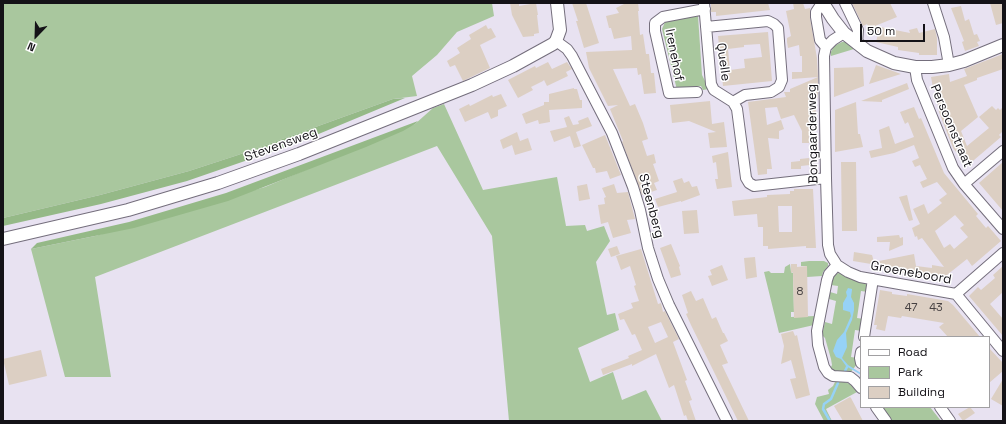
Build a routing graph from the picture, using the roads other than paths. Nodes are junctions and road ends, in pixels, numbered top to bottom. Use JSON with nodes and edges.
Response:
{"nodes":[{"id":1,"x":557,"y":3,"type":"edge"},
{"id":2,"x":823,"y":3,"type":"edge"},
{"id":3,"x":845,"y":3,"type":"edge"},
{"id":4,"x":933,"y":3,"type":"edge"},
{"id":5,"x":704,"y":6,"type":"edge"},
{"id":6,"x":706,"y":28,"type":"junction"},
{"id":7,"x":844,"y":33,"type":"junction"},
{"id":8,"x":556,"y":41,"type":"junction"},
{"id":9,"x":857,"y":44,"type":"junction"},
{"id":10,"x":1003,"y":45,"type":"edge"},
{"id":11,"x":826,"y":47,"type":"junction"},
{"id":12,"x":949,"y":65,"type":"junction"},
{"id":13,"x":915,"y":67,"type":"junction"},
{"id":14,"x":697,"y":92,"type":"dead end"},
{"id":15,"x":733,"y":102,"type":"junction"},
{"id":16,"x":1003,"y":151,"type":"edge"},
{"id":17,"x":826,"y":178,"type":"junction"},
{"id":18,"x":964,"y":184,"type":"junction"},
{"id":19,"x":1003,"y":229,"type":"edge"},
{"id":20,"x":3,"y":239,"type":"edge"},
{"id":21,"x":1003,"y":253,"type":"edge"},
{"id":22,"x":838,"y":265,"type":"junction"},
{"id":23,"x":873,"y":279,"type":"junction"},
{"id":24,"x":956,"y":294,"type":"junction"},
{"id":25,"x":864,"y":336,"type":"edge"},
{"id":26,"x":1003,"y":351,"type":"edge"},
{"id":27,"x":860,"y":387,"type":"edge"},
{"id":28,"x":877,"y":408,"type":"edge"},
{"id":29,"x":941,"y":408,"type":"edge"},
{"id":30,"x":727,"y":421,"type":"edge"},
{"id":31,"x":886,"y":421,"type":"edge"},
{"id":32,"x":950,"y":421,"type":"edge"}],
"edges":[{"from":1,"to":8,"type":"street"},
{"from":2,"to":7,"type":"street"},
{"from":2,"to":11,"type":"street"},
{"from":3,"to":9,"type":"street"},
{"from":4,"to":12,"type":"street"},
{"from":5,"to":6,"type":"street","name":"Quelle"},
{"from":5,"to":14,"type":"street","name":"Irenehof"},
{"from":6,"to":15,"type":"street","name":"Quelle"},
{"from":6,"to":15,"type":"street"},
{"from":7,"to":9,"type":"street"},
{"from":7,"to":11,"type":"street"},
{"from":8,"to":20,"type":"street","name":"Stevensweg"},
{"from":8,"to":30,"type":"street","name":"Steenberg"},
{"from":9,"to":13,"type":"street"},
{"from":10,"to":12,"type":"street"},
{"from":11,"to":17,"type":"street","name":"Bongaarderweg"},
{"from":12,"to":13,"type":"street"},
{"from":13,"to":18,"type":"street","name":"Persoonstraat"},
{"from":15,"to":17,"type":"street"},
{"from":16,"to":18,"type":"street"},
{"from":17,"to":22,"type":"street","name":"Bongaarderweg"},
{"from":18,"to":19,"type":"street","name":"Persoonstraat"},
{"from":21,"to":24,"type":"street"},
{"from":22,"to":23,"type":"street","name":"Groeneboord"},
{"from":22,"to":27,"type":"street"},
{"from":23,"to":24,"type":"street","name":"Groeneboord"},
{"from":23,"to":25,"type":"street"},
{"from":24,"to":26,"type":"street","name":"Groeneboord"},
{"from":28,"to":31,"type":"street"},
{"from":29,"to":32,"type":"street"}]}
